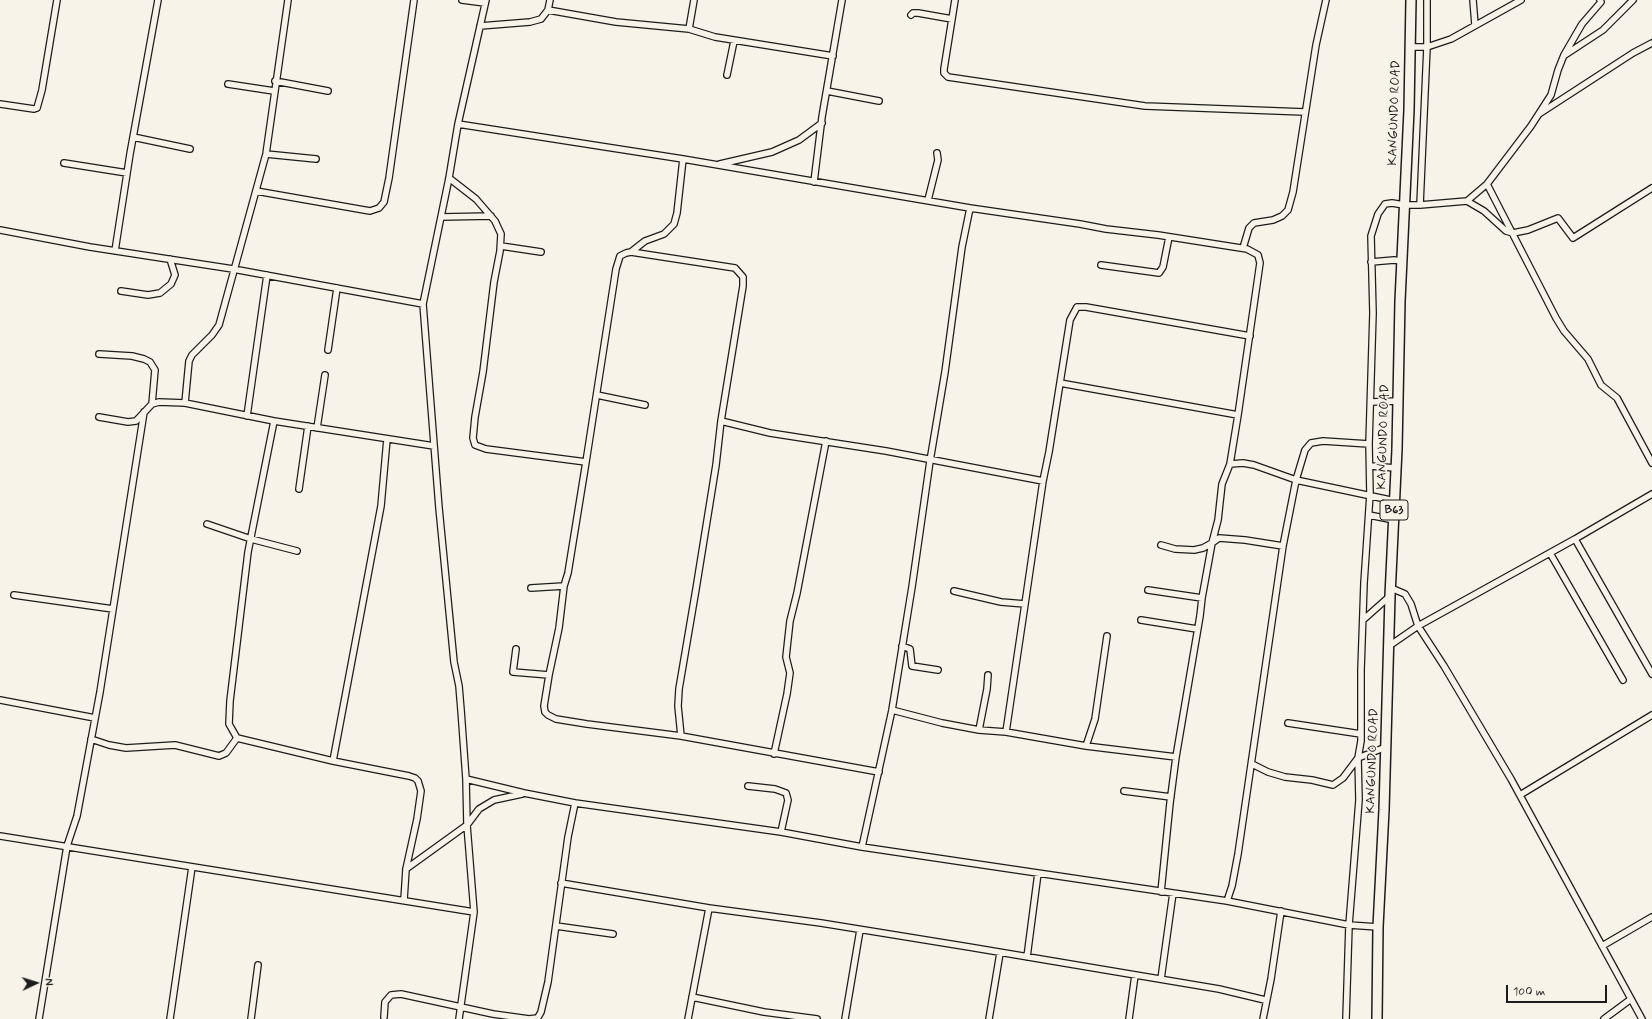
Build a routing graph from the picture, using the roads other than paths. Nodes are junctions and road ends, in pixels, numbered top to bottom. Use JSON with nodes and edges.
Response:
{"nodes":[{"id":1,"x":57,"y":0,"type":"edge"},
{"id":2,"x":158,"y":0,"type":"edge"},
{"id":3,"x":288,"y":0,"type":"edge"},
{"id":4,"x":414,"y":0,"type":"edge"},
{"id":5,"x":462,"y":0,"type":"edge"},
{"id":6,"x":550,"y":0,"type":"edge"},
{"id":7,"x":694,"y":0,"type":"edge"},
{"id":8,"x":842,"y":0,"type":"edge"},
{"id":9,"x":955,"y":0,"type":"edge"},
{"id":10,"x":1326,"y":0,"type":"edge"},
{"id":11,"x":1411,"y":0,"type":"edge"},
{"id":12,"x":1427,"y":0,"type":"edge"},
{"id":13,"x":1473,"y":0,"type":"edge"},
{"id":14,"x":1521,"y":0,"type":"edge"},
{"id":15,"x":1633,"y":0,"type":"edge"},
{"id":16,"x":486,"y":1,"type":"edge"},
{"id":17,"x":1601,"y":1,"type":"edge"},
{"id":18,"x":548,"y":10,"type":"junction"},
{"id":19,"x":911,"y":15,"type":"dead end"},
{"id":20,"x":952,"y":20,"type":"junction"},
{"id":21,"x":1475,"y":25,"type":"junction"},
{"id":22,"x":480,"y":26,"type":"junction"},
{"id":23,"x":689,"y":29,"type":"junction"},
{"id":24,"x":734,"y":41,"type":"junction"},
{"id":25,"x":1652,"y":43,"type":"edge"},
{"id":26,"x":1410,"y":46,"type":"junction"},
{"id":27,"x":1427,"y":47,"type":"junction"},
{"id":28,"x":833,"y":56,"type":"junction"},
{"id":29,"x":1564,"y":56,"type":"junction"},
{"id":30,"x":727,"y":74,"type":"dead end"},
{"id":31,"x":275,"y":81,"type":"junction"},
{"id":32,"x":228,"y":84,"type":"dead end"},
{"id":33,"x":274,"y":91,"type":"junction"},
{"id":34,"x":328,"y":91,"type":"dead end"},
{"id":35,"x":827,"y":91,"type":"junction"},
{"id":36,"x":879,"y":101,"type":"dead end"},
{"id":37,"x":0,"y":104,"type":"edge"},
{"id":38,"x":1305,"y":112,"type":"junction"},
{"id":39,"x":1537,"y":116,"type":"junction"},
{"id":40,"x":822,"y":122,"type":"junction"},
{"id":41,"x":458,"y":124,"type":"junction"},
{"id":42,"x":133,"y":137,"type":"junction"},
{"id":43,"x":190,"y":149,"type":"dead end"},
{"id":44,"x":938,"y":153,"type":"dead end"},
{"id":45,"x":266,"y":154,"type":"junction"},
{"id":46,"x":683,"y":159,"type":"junction"},
{"id":47,"x":316,"y":160,"type":"dead end"},
{"id":48,"x":64,"y":163,"type":"dead end"},
{"id":49,"x":716,"y":165,"type":"junction"},
{"id":50,"x":127,"y":173,"type":"junction"},
{"id":51,"x":449,"y":178,"type":"junction"},
{"id":52,"x":814,"y":182,"type":"junction"},
{"id":53,"x":1487,"y":184,"type":"junction"},
{"id":54,"x":1652,"y":188,"type":"edge"},
{"id":55,"x":256,"y":192,"type":"junction"},
{"id":56,"x":928,"y":200,"type":"junction"},
{"id":57,"x":1467,"y":201,"type":"junction"},
{"id":58,"x":1404,"y":205,"type":"junction"},
{"id":59,"x":1420,"y":205,"type":"junction"},
{"id":60,"x":970,"y":208,"type":"junction"},
{"id":61,"x":491,"y":216,"type":"junction"},
{"id":62,"x":441,"y":217,"type":"junction"},
{"id":63,"x":0,"y":230,"type":"edge"},
{"id":64,"x":1513,"y":234,"type":"junction"},
{"id":65,"x":1168,"y":237,"type":"junction"},
{"id":66,"x":501,"y":246,"type":"junction"},
{"id":67,"x":1243,"y":248,"type":"junction"},
{"id":68,"x":116,"y":251,"type":"junction"},
{"id":69,"x":541,"y":252,"type":"dead end"},
{"id":70,"x":631,"y":252,"type":"junction"},
{"id":71,"x":170,"y":259,"type":"junction"},
{"id":72,"x":1402,"y":261,"type":"junction"},
{"id":73,"x":1371,"y":262,"type":"junction"},
{"id":74,"x":1101,"y":265,"type":"dead end"},
{"id":75,"x":233,"y":269,"type":"junction"},
{"id":76,"x":267,"y":275,"type":"junction"},
{"id":77,"x":337,"y":288,"type":"junction"},
{"id":78,"x":121,"y":291,"type":"dead end"},
{"id":79,"x":423,"y":304,"type":"junction"},
{"id":80,"x":1250,"y":336,"type":"junction"},
{"id":81,"x":328,"y":350,"type":"dead end"},
{"id":82,"x":99,"y":354,"type":"dead end"},
{"id":83,"x":325,"y":375,"type":"dead end"},
{"id":84,"x":1060,"y":383,"type":"junction"},
{"id":85,"x":597,"y":395,"type":"junction"},
{"id":86,"x":1398,"y":401,"type":"junction"},
{"id":87,"x":1371,"y":402,"type":"junction"},
{"id":88,"x":185,"y":403,"type":"junction"},
{"id":89,"x":152,"y":404,"type":"junction"},
{"id":90,"x":645,"y":405,"type":"dead end"},
{"id":91,"x":144,"y":412,"type":"junction"},
{"id":92,"x":1238,"y":414,"type":"junction"},
{"id":93,"x":248,"y":416,"type":"junction"},
{"id":94,"x":99,"y":417,"type":"dead end"},
{"id":95,"x":274,"y":421,"type":"junction"},
{"id":96,"x":721,"y":421,"type":"junction"},
{"id":97,"x":308,"y":426,"type":"junction"},
{"id":98,"x":317,"y":428,"type":"junction"},
{"id":99,"x":387,"y":439,"type":"junction"},
{"id":100,"x":826,"y":441,"type":"junction"},
{"id":101,"x":1369,"y":444,"type":"junction"},
{"id":102,"x":434,"y":446,"type":"junction"},
{"id":103,"x":930,"y":461,"type":"junction"},
{"id":104,"x":586,"y":462,"type":"junction"},
{"id":105,"x":1652,"y":463,"type":"edge"},
{"id":106,"x":1230,"y":464,"type":"junction"},
{"id":107,"x":1370,"y":466,"type":"junction"},
{"id":108,"x":1396,"y":468,"type":"junction"},
{"id":109,"x":1296,"y":480,"type":"junction"},
{"id":110,"x":1043,"y":481,"type":"junction"},
{"id":111,"x":299,"y":489,"type":"dead end"},
{"id":112,"x":1370,"y":494,"type":"junction"},
{"id":113,"x":1652,"y":494,"type":"edge"},
{"id":114,"x":1395,"y":501,"type":"junction"},
{"id":115,"x":1369,"y":515,"type":"junction"},
{"id":116,"x":1394,"y":520,"type":"junction"},
{"id":117,"x":207,"y":524,"type":"dead end"},
{"id":118,"x":251,"y":539,"type":"junction"},
{"id":119,"x":1575,"y":539,"type":"junction"},
{"id":120,"x":1212,"y":543,"type":"junction"},
{"id":121,"x":1161,"y":545,"type":"dead end"},
{"id":122,"x":1283,"y":546,"type":"junction"},
{"id":123,"x":296,"y":551,"type":"dead end"},
{"id":124,"x":1550,"y":553,"type":"junction"},
{"id":125,"x":564,"y":586,"type":"junction"},
{"id":126,"x":531,"y":588,"type":"dead end"},
{"id":127,"x":1148,"y":590,"type":"dead end"},
{"id":128,"x":954,"y":591,"type":"dead end"},
{"id":129,"x":1391,"y":592,"type":"junction"},
{"id":130,"x":14,"y":594,"type":"dead end"},
{"id":131,"x":1202,"y":598,"type":"junction"},
{"id":132,"x":1025,"y":604,"type":"junction"},
{"id":133,"x":113,"y":609,"type":"junction"},
{"id":134,"x":1141,"y":620,"type":"dead end"},
{"id":135,"x":1363,"y":620,"type":"junction"},
{"id":136,"x":1418,"y":626,"type":"junction"},
{"id":137,"x":1197,"y":629,"type":"junction"},
{"id":138,"x":1107,"y":636,"type":"dead end"},
{"id":139,"x":902,"y":646,"type":"junction"},
{"id":140,"x":1389,"y":646,"type":"junction"},
{"id":141,"x":516,"y":649,"type":"dead end"},
{"id":142,"x":938,"y":670,"type":"dead end"},
{"id":143,"x":1652,"y":674,"type":"edge"},
{"id":144,"x":549,"y":675,"type":"junction"},
{"id":145,"x":988,"y":675,"type":"dead end"},
{"id":146,"x":1623,"y":680,"type":"dead end"},
{"id":147,"x":0,"y":700,"type":"edge"},
{"id":148,"x":892,"y":710,"type":"junction"},
{"id":149,"x":1652,"y":716,"type":"edge"},
{"id":150,"x":95,"y":718,"type":"junction"},
{"id":151,"x":1288,"y":723,"type":"dead end"},
{"id":152,"x":979,"y":730,"type":"junction"},
{"id":153,"x":1006,"y":732,"type":"junction"},
{"id":154,"x":1361,"y":734,"type":"junction"},
{"id":155,"x":681,"y":736,"type":"junction"},
{"id":156,"x":237,"y":738,"type":"junction"},
{"id":157,"x":91,"y":739,"type":"junction"},
{"id":158,"x":1086,"y":746,"type":"junction"},
{"id":159,"x":1386,"y":747,"type":"junction"},
{"id":160,"x":774,"y":754,"type":"junction"},
{"id":161,"x":1176,"y":758,"type":"junction"},
{"id":162,"x":1358,"y":758,"type":"junction"},
{"id":163,"x":333,"y":760,"type":"junction"},
{"id":164,"x":1252,"y":764,"type":"junction"},
{"id":165,"x":879,"y":772,"type":"junction"},
{"id":166,"x":466,"y":779,"type":"junction"},
{"id":167,"x":748,"y":786,"type":"dead end"},
{"id":168,"x":1124,"y":790,"type":"dead end"},
{"id":169,"x":524,"y":793,"type":"junction"},
{"id":170,"x":1520,"y":795,"type":"junction"},
{"id":171,"x":1171,"y":797,"type":"junction"},
{"id":172,"x":575,"y":803,"type":"junction"},
{"id":173,"x":467,"y":825,"type":"junction"},
{"id":174,"x":781,"y":832,"type":"junction"},
{"id":175,"x":0,"y":836,"type":"edge"},
{"id":176,"x":67,"y":846,"type":"junction"},
{"id":177,"x":862,"y":847,"type":"junction"},
{"id":178,"x":192,"y":867,"type":"junction"},
{"id":179,"x":406,"y":869,"type":"junction"},
{"id":180,"x":1038,"y":873,"type":"junction"},
{"id":181,"x":561,"y":883,"type":"junction"},
{"id":182,"x":1161,"y":892,"type":"junction"},
{"id":183,"x":1173,"y":893,"type":"junction"},
{"id":184,"x":404,"y":900,"type":"junction"},
{"id":185,"x":1226,"y":901,"type":"junction"},
{"id":186,"x":709,"y":908,"type":"junction"},
{"id":187,"x":1281,"y":911,"type":"junction"},
{"id":188,"x":474,"y":912,"type":"junction"},
{"id":189,"x":1652,"y":917,"type":"edge"},
{"id":190,"x":1349,"y":925,"type":"junction"},
{"id":191,"x":556,"y":926,"type":"junction"},
{"id":192,"x":1378,"y":927,"type":"junction"},
{"id":193,"x":860,"y":930,"type":"junction"},
{"id":194,"x":613,"y":934,"type":"dead end"},
{"id":195,"x":1602,"y":946,"type":"junction"},
{"id":196,"x":1000,"y":953,"type":"junction"},
{"id":197,"x":1026,"y":957,"type":"junction"},
{"id":198,"x":258,"y":965,"type":"dead end"},
{"id":199,"x":1135,"y":975,"type":"junction"},
{"id":200,"x":1161,"y":979,"type":"junction"},
{"id":201,"x":692,"y":997,"type":"junction"},
{"id":202,"x":1631,"y":999,"type":"junction"},
{"id":203,"x":1266,"y":1000,"type":"junction"},
{"id":204,"x":460,"y":1008,"type":"junction"},
{"id":205,"x":384,"y":1017,"type":"dead end"},
{"id":206,"x":537,"y":1018,"type":"edge"},
{"id":207,"x":39,"y":1019,"type":"edge"},
{"id":208,"x":170,"y":1019,"type":"edge"},
{"id":209,"x":252,"y":1019,"type":"edge"},
{"id":210,"x":459,"y":1019,"type":"edge"},
{"id":211,"x":688,"y":1019,"type":"edge"},
{"id":212,"x":817,"y":1019,"type":"edge"},
{"id":213,"x":845,"y":1019,"type":"edge"},
{"id":214,"x":989,"y":1019,"type":"edge"},
{"id":215,"x":1129,"y":1019,"type":"edge"},
{"id":216,"x":1263,"y":1019,"type":"edge"},
{"id":217,"x":1346,"y":1019,"type":"edge"},
{"id":218,"x":1377,"y":1019,"type":"edge"},
{"id":219,"x":1604,"y":1019,"type":"edge"},
{"id":220,"x":1642,"y":1019,"type":"edge"}],
"edges":[{"from":1,"to":37,"type":"street"},
{"from":2,"to":42,"type":"street"},
{"from":3,"to":31,"type":"street"},
{"from":4,"to":55,"type":"street"},
{"from":5,"to":16,"type":"street"},
{"from":6,"to":18,"type":"street"},
{"from":7,"to":23,"type":"street"},
{"from":8,"to":28,"type":"street"},
{"from":9,"to":20,"type":"street"},
{"from":10,"to":38,"type":"street"},
{"from":11,"to":26,"type":"highway","name":"KANGUNDO ROAD","number":"B63"},
{"from":12,"to":27,"type":"street"},
{"from":13,"to":21,"type":"street"},
{"from":14,"to":21,"type":"street"},
{"from":15,"to":29,"type":"street"},
{"from":16,"to":22,"type":"street"},
{"from":17,"to":29,"type":"street"},
{"from":18,"to":22,"type":"street"},
{"from":18,"to":23,"type":"street"},
{"from":19,"to":20,"type":"street"},
{"from":20,"to":38,"type":"street"},
{"from":21,"to":27,"type":"street"},
{"from":22,"to":41,"type":"street"},
{"from":23,"to":24,"type":"street"},
{"from":24,"to":28,"type":"street"},
{"from":24,"to":30,"type":"street"},
{"from":25,"to":39,"type":"street"},
{"from":26,"to":27,"type":"street"},
{"from":26,"to":58,"type":"highway","name":"KANGUNDO ROAD","number":"B63"},
{"from":27,"to":59,"type":"street"},
{"from":28,"to":35,"type":"street"},
{"from":29,"to":39,"type":"street"},
{"from":31,"to":33,"type":"street"},
{"from":31,"to":34,"type":"street"},
{"from":32,"to":33,"type":"street"},
{"from":33,"to":45,"type":"street"},
{"from":35,"to":36,"type":"street"},
{"from":35,"to":40,"type":"street"},
{"from":38,"to":67,"type":"street"},
{"from":39,"to":53,"type":"street"},
{"from":40,"to":49,"type":"street"},
{"from":40,"to":52,"type":"street"},
{"from":41,"to":46,"type":"street"},
{"from":41,"to":51,"type":"street"},
{"from":42,"to":43,"type":"street"},
{"from":42,"to":50,"type":"street"},
{"from":44,"to":56,"type":"street"},
{"from":45,"to":47,"type":"street"},
{"from":45,"to":55,"type":"street"},
{"from":46,"to":49,"type":"street"},
{"from":46,"to":70,"type":"street"},
{"from":48,"to":50,"type":"street"},
{"from":49,"to":52,"type":"street"},
{"from":50,"to":68,"type":"street"},
{"from":51,"to":61,"type":"street"},
{"from":51,"to":62,"type":"street"},
{"from":52,"to":56,"type":"street"},
{"from":53,"to":57,"type":"street"},
{"from":53,"to":64,"type":"street"},
{"from":54,"to":64,"type":"street"},
{"from":55,"to":75,"type":"street"},
{"from":56,"to":60,"type":"street"},
{"from":57,"to":59,"type":"street"},
{"from":57,"to":64,"type":"street"},
{"from":58,"to":59,"type":"street"},
{"from":58,"to":72,"type":"highway","name":"KANGUNDO ROAD","number":"B63"},
{"from":58,"to":73,"type":"street"},
{"from":60,"to":65,"type":"street"},
{"from":60,"to":103,"type":"street"},
{"from":61,"to":62,"type":"street"},
{"from":61,"to":66,"type":"street"},
{"from":62,"to":79,"type":"street"},
{"from":63,"to":68,"type":"street"},
{"from":64,"to":105,"type":"street"},
{"from":65,"to":67,"type":"street"},
{"from":65,"to":74,"type":"street"},
{"from":66,"to":69,"type":"street"},
{"from":66,"to":104,"type":"street"},
{"from":67,"to":80,"type":"street"},
{"from":68,"to":71,"type":"street"},
{"from":70,"to":85,"type":"street"},
{"from":70,"to":96,"type":"street"},
{"from":71,"to":75,"type":"street"},
{"from":71,"to":78,"type":"street"},
{"from":72,"to":73,"type":"street"},
{"from":72,"to":86,"type":"highway","name":"KANGUNDO ROAD","number":"B63"},
{"from":73,"to":87,"type":"street"},
{"from":75,"to":76,"type":"street"},
{"from":75,"to":88,"type":"street"},
{"from":76,"to":77,"type":"street"},
{"from":76,"to":93,"type":"street"},
{"from":77,"to":79,"type":"street"},
{"from":77,"to":81,"type":"street"},
{"from":79,"to":102,"type":"street"},
{"from":80,"to":84,"type":"street"},
{"from":80,"to":92,"type":"street"},
{"from":82,"to":89,"type":"street"},
{"from":83,"to":98,"type":"street"},
{"from":84,"to":92,"type":"street"},
{"from":84,"to":110,"type":"street"},
{"from":85,"to":90,"type":"street"},
{"from":85,"to":104,"type":"street"},
{"from":86,"to":87,"type":"street"},
{"from":86,"to":108,"type":"highway","name":"KANGUNDO ROAD","number":"B63"},
{"from":87,"to":101,"type":"street"},
{"from":88,"to":89,"type":"street"},
{"from":88,"to":93,"type":"street"},
{"from":89,"to":91,"type":"street"},
{"from":91,"to":94,"type":"street"},
{"from":91,"to":133,"type":"street"},
{"from":92,"to":106,"type":"street"},
{"from":93,"to":95,"type":"street"},
{"from":95,"to":97,"type":"street"},
{"from":95,"to":118,"type":"street"},
{"from":96,"to":100,"type":"street"},
{"from":96,"to":155,"type":"street"},
{"from":97,"to":98,"type":"street"},
{"from":97,"to":111,"type":"street"},
{"from":98,"to":99,"type":"street"},
{"from":99,"to":102,"type":"street"},
{"from":99,"to":163,"type":"street"},
{"from":100,"to":103,"type":"street"},
{"from":100,"to":160,"type":"street"},
{"from":101,"to":107,"type":"street"},
{"from":101,"to":109,"type":"street"},
{"from":102,"to":166,"type":"street"},
{"from":103,"to":110,"type":"street"},
{"from":103,"to":139,"type":"street"},
{"from":104,"to":125,"type":"street"},
{"from":106,"to":109,"type":"street"},
{"from":106,"to":120,"type":"street"},
{"from":107,"to":108,"type":"street"},
{"from":107,"to":112,"type":"street"},
{"from":108,"to":114,"type":"highway","name":"KANGUNDO ROAD","number":"B63"},
{"from":109,"to":112,"type":"street"},
{"from":109,"to":122,"type":"street"},
{"from":110,"to":132,"type":"street"},
{"from":112,"to":114,"type":"street"},
{"from":112,"to":115,"type":"street"},
{"from":113,"to":119,"type":"street"},
{"from":114,"to":116,"type":"highway","name":"KANGUNDO ROAD","number":"B63"},
{"from":115,"to":116,"type":"street"},
{"from":115,"to":135,"type":"street"},
{"from":116,"to":129,"type":"highway","name":"KANGUNDO ROAD","number":"B63"},
{"from":117,"to":118,"type":"street"},
{"from":118,"to":123,"type":"street"},
{"from":118,"to":156,"type":"street"},
{"from":119,"to":124,"type":"street"},
{"from":119,"to":143,"type":"street"},
{"from":120,"to":121,"type":"street"},
{"from":120,"to":122,"type":"street"},
{"from":120,"to":131,"type":"street"},
{"from":122,"to":164,"type":"street"},
{"from":124,"to":136,"type":"street"},
{"from":124,"to":146,"type":"street"},
{"from":125,"to":126,"type":"street"},
{"from":125,"to":144,"type":"street"},
{"from":127,"to":131,"type":"street"},
{"from":128,"to":132,"type":"street"},
{"from":129,"to":135,"type":"street"},
{"from":129,"to":136,"type":"street"},
{"from":129,"to":140,"type":"highway","name":"KANGUNDO ROAD","number":"B63"},
{"from":130,"to":133,"type":"street"},
{"from":131,"to":137,"type":"street"},
{"from":132,"to":153,"type":"street"},
{"from":133,"to":150,"type":"street"},
{"from":134,"to":137,"type":"street"},
{"from":135,"to":154,"type":"street"},
{"from":136,"to":140,"type":"street"},
{"from":136,"to":170,"type":"street"},
{"from":137,"to":161,"type":"street"},
{"from":138,"to":158,"type":"street"},
{"from":139,"to":142,"type":"street"},
{"from":139,"to":148,"type":"street"},
{"from":140,"to":159,"type":"highway","name":"KANGUNDO ROAD","number":"B63"},
{"from":141,"to":144,"type":"street"},
{"from":144,"to":155,"type":"street"},
{"from":145,"to":152,"type":"street"},
{"from":147,"to":150,"type":"street"},
{"from":148,"to":152,"type":"street"},
{"from":148,"to":165,"type":"street"},
{"from":149,"to":170,"type":"street"},
{"from":150,"to":157,"type":"street"},
{"from":151,"to":154,"type":"street"},
{"from":152,"to":153,"type":"street"},
{"from":153,"to":158,"type":"street"},
{"from":154,"to":162,"type":"street"},
{"from":155,"to":160,"type":"street"},
{"from":156,"to":157,"type":"street"},
{"from":156,"to":163,"type":"street"},
{"from":157,"to":176,"type":"street"},
{"from":158,"to":161,"type":"street"},
{"from":159,"to":162,"type":"street"},
{"from":159,"to":192,"type":"highway","name":"KANGUNDO ROAD","number":"B63"},
{"from":160,"to":165,"type":"street"},
{"from":161,"to":171,"type":"street"},
{"from":162,"to":164,"type":"street"},
{"from":162,"to":190,"type":"street"},
{"from":163,"to":179,"type":"street"},
{"from":164,"to":185,"type":"street"},
{"from":165,"to":177,"type":"street"},
{"from":166,"to":169,"type":"street"},
{"from":166,"to":173,"type":"street"},
{"from":167,"to":174,"type":"street"},
{"from":168,"to":171,"type":"street"},
{"from":169,"to":172,"type":"street"},
{"from":169,"to":173,"type":"street"},
{"from":170,"to":195,"type":"street"},
{"from":171,"to":182,"type":"street"},
{"from":172,"to":174,"type":"street"},
{"from":172,"to":181,"type":"street"},
{"from":173,"to":179,"type":"street"},
{"from":173,"to":188,"type":"street"},
{"from":174,"to":177,"type":"street"},
{"from":175,"to":176,"type":"street"},
{"from":176,"to":178,"type":"street"},
{"from":176,"to":207,"type":"street"},
{"from":177,"to":180,"type":"street"},
{"from":178,"to":184,"type":"street"},
{"from":178,"to":208,"type":"street"},
{"from":179,"to":184,"type":"street"},
{"from":180,"to":182,"type":"street"},
{"from":180,"to":197,"type":"street"},
{"from":181,"to":186,"type":"street"},
{"from":181,"to":191,"type":"street"},
{"from":182,"to":183,"type":"street"},
{"from":183,"to":185,"type":"street"},
{"from":183,"to":200,"type":"street"},
{"from":184,"to":188,"type":"street"},
{"from":185,"to":187,"type":"street"},
{"from":186,"to":193,"type":"street"},
{"from":186,"to":201,"type":"street"},
{"from":187,"to":190,"type":"street"},
{"from":187,"to":203,"type":"street"},
{"from":188,"to":204,"type":"street"},
{"from":189,"to":195,"type":"street"},
{"from":190,"to":192,"type":"street"},
{"from":190,"to":217,"type":"street"},
{"from":191,"to":194,"type":"street"},
{"from":191,"to":206,"type":"street"},
{"from":192,"to":218,"type":"highway","name":"KANGUNDO ROAD","number":"B63"},
{"from":193,"to":196,"type":"street"},
{"from":193,"to":213,"type":"street"},
{"from":195,"to":202,"type":"street"},
{"from":196,"to":197,"type":"street"},
{"from":196,"to":214,"type":"street"},
{"from":197,"to":199,"type":"street"},
{"from":198,"to":209,"type":"street"},
{"from":199,"to":200,"type":"street"},
{"from":199,"to":215,"type":"street"},
{"from":200,"to":203,"type":"street"},
{"from":201,"to":211,"type":"street"},
{"from":201,"to":212,"type":"street"},
{"from":202,"to":219,"type":"street"},
{"from":202,"to":220,"type":"street"},
{"from":203,"to":216,"type":"street"},
{"from":204,"to":205,"type":"street"},
{"from":204,"to":206,"type":"street"},
{"from":204,"to":210,"type":"street"}]}
